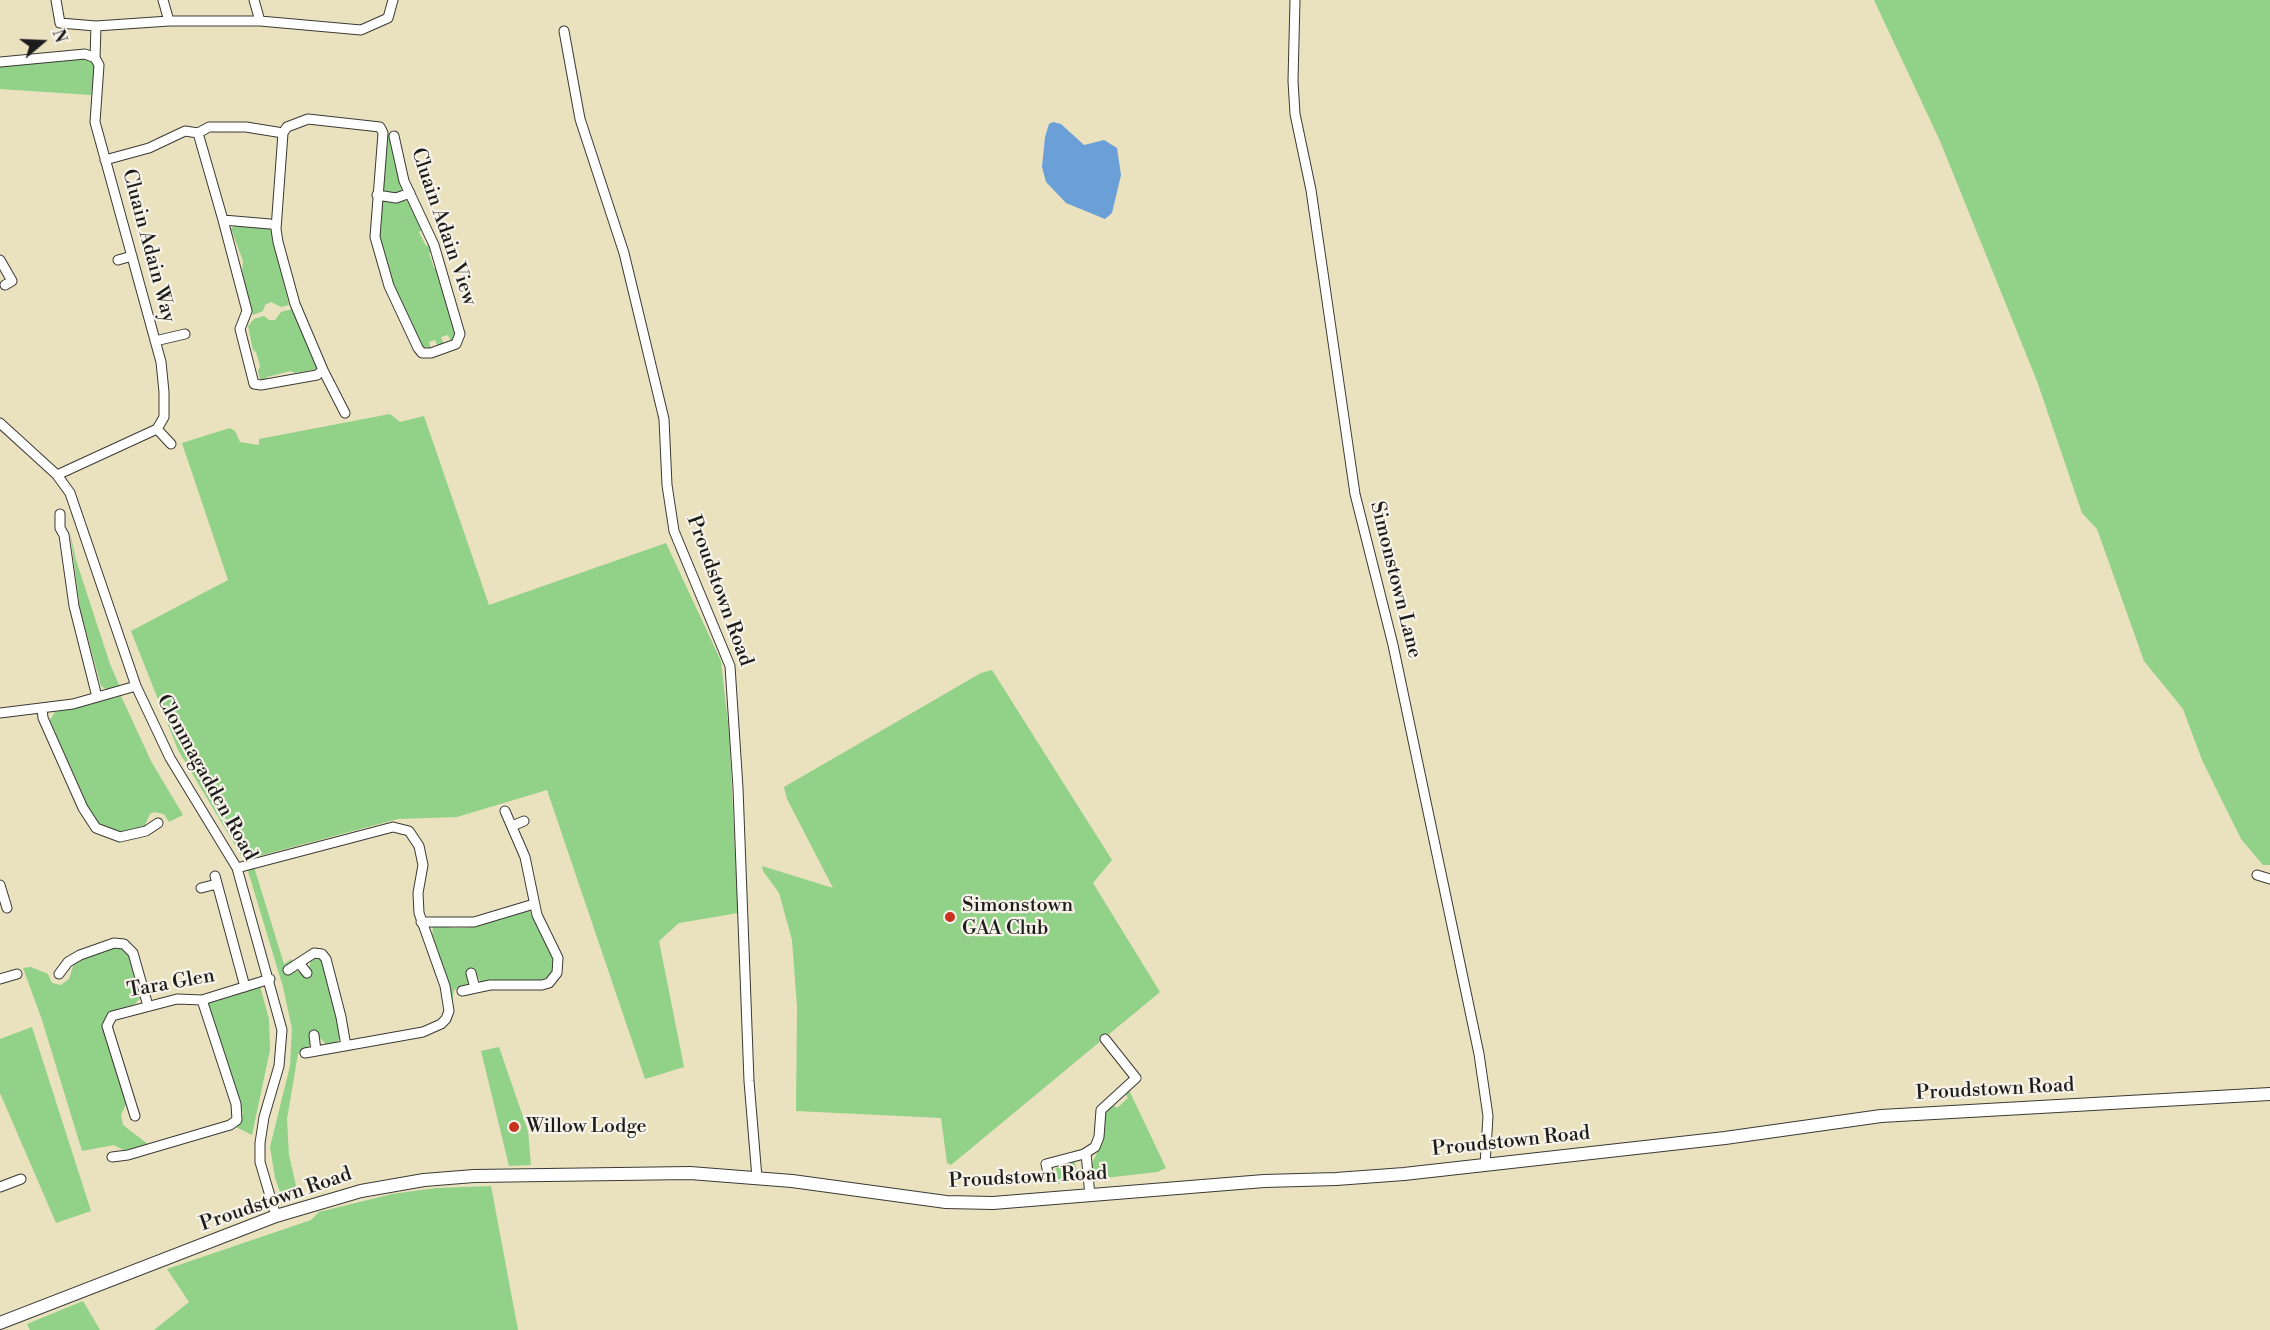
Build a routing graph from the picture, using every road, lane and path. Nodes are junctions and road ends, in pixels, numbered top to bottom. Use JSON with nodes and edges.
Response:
{"nodes":[{"id":1,"x":56,"y":0,"type":"edge"},
{"id":2,"x":162,"y":0,"type":"edge"},
{"id":3,"x":254,"y":0,"type":"edge"},
{"id":4,"x":393,"y":0,"type":"edge"},
{"id":5,"x":1295,"y":0,"type":"edge"},
{"id":6,"x":169,"y":21,"type":"junction"},
{"id":7,"x":261,"y":21,"type":"junction"},
{"id":8,"x":96,"y":26,"type":"junction"},
{"id":9,"x":564,"y":31,"type":"dead end"},
{"id":10,"x":95,"y":58,"type":"junction"},
{"id":11,"x":0,"y":62,"type":"edge"},
{"id":12,"x":198,"y":133,"type":"junction"},
{"id":13,"x":283,"y":133,"type":"junction"},
{"id":14,"x":394,"y":136,"type":"dead end"},
{"id":15,"x":105,"y":160,"type":"junction"},
{"id":16,"x":410,"y":194,"type":"junction"},
{"id":17,"x":377,"y":195,"type":"junction"},
{"id":18,"x":224,"y":220,"type":"junction"},
{"id":19,"x":270,"y":224,"type":"dead end"},
{"id":20,"x":132,"y":256,"type":"junction"},
{"id":21,"x":0,"y":260,"type":"edge"},
{"id":22,"x":118,"y":260,"type":"dead end"},
{"id":23,"x":5,"y":285,"type":"dead end"},
{"id":24,"x":186,"y":334,"type":"dead end"},
{"id":25,"x":155,"y":341,"type":"junction"},
{"id":26,"x":323,"y":370,"type":"junction"},
{"id":27,"x":345,"y":413,"type":"dead end"},
{"id":28,"x":0,"y":423,"type":"edge"},
{"id":29,"x":157,"y":429,"type":"junction"},
{"id":30,"x":171,"y":444,"type":"dead end"},
{"id":31,"x":57,"y":475,"type":"junction"},
{"id":32,"x":60,"y":514,"type":"dead end"},
{"id":33,"x":136,"y":686,"type":"junction"},
{"id":34,"x":97,"y":697,"type":"junction"},
{"id":35,"x":42,"y":708,"type":"junction"},
{"id":36,"x":1,"y":710,"type":"edge"},
{"id":37,"x":505,"y":812,"type":"dead end"},
{"id":38,"x":524,"y":821,"type":"dead end"},
{"id":39,"x":158,"y":824,"type":"dead end"},
{"id":40,"x":512,"y":826,"type":"junction"},
{"id":41,"x":237,"y":868,"type":"junction"},
{"id":42,"x":2257,"y":875,"type":"dead end"},
{"id":43,"x":2270,"y":879,"type":"edge"},
{"id":44,"x":0,"y":885,"type":"edge"},
{"id":45,"x":201,"y":888,"type":"dead end"},
{"id":46,"x":4,"y":902,"type":"edge"},
{"id":47,"x":534,"y":904,"type":"junction"},
{"id":48,"x":421,"y":922,"type":"junction"},
{"id":49,"x":299,"y":963,"type":"junction"},
{"id":50,"x":288,"y":970,"type":"dead end"},
{"id":51,"x":471,"y":973,"type":"dead end"},
{"id":52,"x":17,"y":974,"type":"dead end"},
{"id":53,"x":59,"y":974,"type":"dead end"},
{"id":54,"x":307,"y":974,"type":"dead end"},
{"id":55,"x":270,"y":979,"type":"junction"},
{"id":56,"x":0,"y":980,"type":"edge"},
{"id":57,"x":245,"y":987,"type":"junction"},
{"id":58,"x":475,"y":988,"type":"junction"},
{"id":59,"x":462,"y":991,"type":"dead end"},
{"id":60,"x":202,"y":1000,"type":"junction"},
{"id":61,"x":148,"y":1006,"type":"junction"},
{"id":62,"x":314,"y":1035,"type":"dead end"},
{"id":63,"x":1105,"y":1039,"type":"dead end"},
{"id":64,"x":346,"y":1046,"type":"junction"},
{"id":65,"x":316,"y":1051,"type":"junction"},
{"id":66,"x":305,"y":1053,"type":"dead end"},
{"id":67,"x":2270,"y":1094,"type":"edge"},
{"id":68,"x":135,"y":1116,"type":"dead end"},
{"id":69,"x":1086,"y":1153,"type":"junction"},
{"id":70,"x":112,"y":1157,"type":"dead end"},
{"id":71,"x":1485,"y":1165,"type":"junction"},
{"id":72,"x":1049,"y":1177,"type":"dead end"},
{"id":73,"x":757,"y":1178,"type":"junction"},
{"id":74,"x":21,"y":1179,"type":"dead end"},
{"id":75,"x":0,"y":1187,"type":"edge"},
{"id":76,"x":1090,"y":1196,"type":"junction"},
{"id":77,"x":276,"y":1216,"type":"junction"},
{"id":78,"x":0,"y":1323,"type":"edge"}],
"edges":[{"from":1,"to":8,"type":"street"},
{"from":2,"to":6,"type":"street"},
{"from":3,"to":7,"type":"street"},
{"from":4,"to":7,"type":"street"},
{"from":5,"to":71,"type":"street","name":"Simonstown Lane"},
{"from":6,"to":7,"type":"street"},
{"from":6,"to":8,"type":"street"},
{"from":8,"to":10,"type":"street","name":"Cluain Adain Way"},
{"from":9,"to":73,"type":"street","name":"Proudstown Road"},
{"from":10,"to":11,"type":"street"},
{"from":10,"to":15,"type":"street","name":"Cluain Adain Way"},
{"from":12,"to":13,"type":"street"},
{"from":12,"to":15,"type":"street"},
{"from":12,"to":18,"type":"street"},
{"from":13,"to":17,"type":"street","name":"Cluain Adain View"},
{"from":13,"to":26,"type":"street"},
{"from":14,"to":16,"type":"street","name":"Cluain Adain View"},
{"from":15,"to":20,"type":"street","name":"Cluain Adain Way"},
{"from":16,"to":17,"type":"street"},
{"from":16,"to":17,"type":"street","name":"Cluain Adain View"},
{"from":18,"to":19,"type":"street"},
{"from":18,"to":26,"type":"street"},
{"from":20,"to":22,"type":"street"},
{"from":20,"to":25,"type":"street","name":"Cluain Adain Way"},
{"from":21,"to":23,"type":"street"},
{"from":24,"to":25,"type":"street"},
{"from":25,"to":29,"type":"street","name":"Cluain Adain Way"},
{"from":26,"to":27,"type":"street"},
{"from":28,"to":31,"type":"street","name":"Clonmagadden Road"},
{"from":29,"to":30,"type":"street"},
{"from":29,"to":31,"type":"street"},
{"from":31,"to":33,"type":"street","name":"Clonmagadden Road"},
{"from":32,"to":34,"type":"street"},
{"from":33,"to":34,"type":"street"},
{"from":33,"to":41,"type":"street","name":"Clonmagadden Road"},
{"from":34,"to":35,"type":"street"},
{"from":35,"to":36,"type":"street"},
{"from":35,"to":39,"type":"street"},
{"from":37,"to":40,"type":"street"},
{"from":38,"to":40,"type":"street"},
{"from":40,"to":47,"type":"street"},
{"from":41,"to":48,"type":"street"},
{"from":41,"to":55,"type":"street","name":"Clonmagadden Road"},
{"from":42,"to":43,"type":"street"},
{"from":44,"to":46,"type":"street"},
{"from":45,"to":57,"type":"street"},
{"from":47,"to":48,"type":"street"},
{"from":47,"to":58,"type":"street"},
{"from":48,"to":64,"type":"street"},
{"from":49,"to":50,"type":"street"},
{"from":49,"to":54,"type":"street"},
{"from":49,"to":64,"type":"street"},
{"from":51,"to":58,"type":"street"},
{"from":52,"to":56,"type":"street"},
{"from":53,"to":61,"type":"street"},
{"from":55,"to":57,"type":"street","name":"Tara Glen"},
{"from":55,"to":77,"type":"street","name":"Clonmagadden Road"},
{"from":57,"to":60,"type":"street","name":"Tara Glen"},
{"from":58,"to":59,"type":"street"},
{"from":60,"to":61,"type":"street","name":"Tara Glen"},
{"from":60,"to":70,"type":"street"},
{"from":61,"to":68,"type":"street","name":"Tara Glen"},
{"from":62,"to":65,"type":"street"},
{"from":63,"to":69,"type":"street"},
{"from":64,"to":65,"type":"street"},
{"from":65,"to":66,"type":"street"},
{"from":67,"to":71,"type":"main road","name":"Proudstown Road"},
{"from":69,"to":72,"type":"street"},
{"from":69,"to":76,"type":"street"},
{"from":71,"to":76,"type":"main road","name":"Proudstown Road"},
{"from":73,"to":76,"type":"main road","name":"Proudstown Road"},
{"from":73,"to":77,"type":"main road","name":"Proudstown Road"},
{"from":74,"to":75,"type":"street"},
{"from":77,"to":78,"type":"main road","name":"Proudstown Road"}]}
